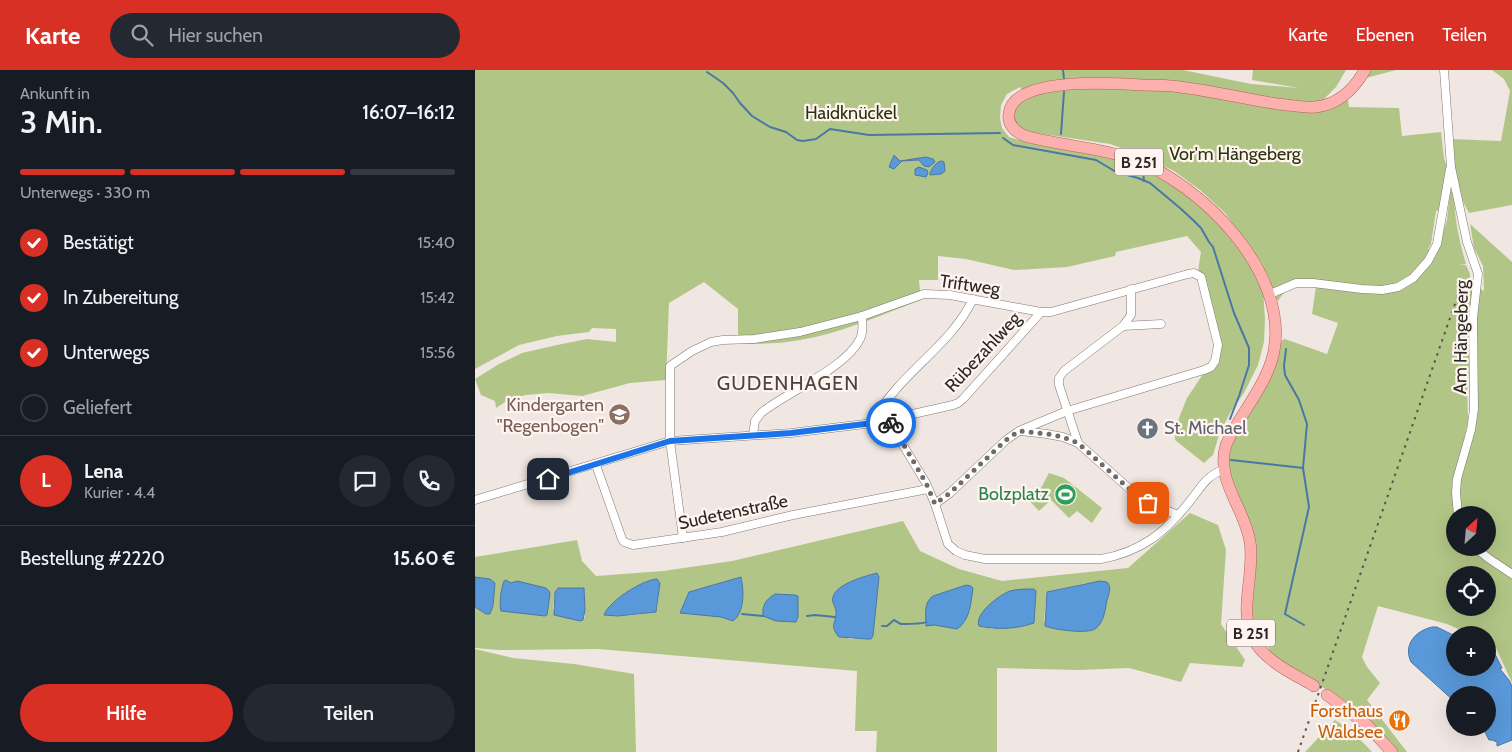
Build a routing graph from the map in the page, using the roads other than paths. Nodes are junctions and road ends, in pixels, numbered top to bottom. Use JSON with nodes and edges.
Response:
{"nodes":[{"id":1,"x":1365,"y":70,"type":"edge"},
{"id":2,"x":1444,"y":70,"type":"edge"},
{"id":3,"x":1451,"y":167,"type":"junction"},
{"id":4,"x":1131,"y":289,"type":"junction"},
{"id":5,"x":1269,"y":295,"type":"junction"},
{"id":6,"x":973,"y":299,"type":"junction"},
{"id":7,"x":1041,"y":312,"type":"junction"},
{"id":8,"x":862,"y":316,"type":"junction"},
{"id":9,"x":1161,"y":324,"type":"dead end"},
{"id":10,"x":1123,"y":326,"type":"junction"},
{"id":11,"x":1067,"y":411,"type":"junction"},
{"id":12,"x":889,"y":419,"type":"junction"},
{"id":13,"x":873,"y":423,"type":"junction"},
{"id":14,"x":1019,"y":431,"type":"junction"},
{"id":15,"x":753,"y":435,"type":"junction"},
{"id":16,"x":670,"y":441,"type":"junction"},
{"id":17,"x":1078,"y":443,"type":"junction"},
{"id":18,"x":596,"y":465,"type":"junction"},
{"id":19,"x":1224,"y":469,"type":"junction"},
{"id":20,"x":928,"y":488,"type":"junction"},
{"id":21,"x":475,"y":500,"type":"edge"},
{"id":22,"x":935,"y":504,"type":"junction"},
{"id":23,"x":1457,"y":506,"type":"edge"},
{"id":24,"x":1178,"y":515,"type":"junction"},
{"id":25,"x":683,"y":538,"type":"junction"},
{"id":26,"x":1485,"y":556,"type":"edge"},
{"id":27,"x":1512,"y":574,"type":"edge"},
{"id":28,"x":1314,"y":686,"type":"dead end"},
{"id":29,"x":1327,"y":695,"type":"dead end"},
{"id":30,"x":1391,"y":752,"type":"edge"}],
"edges":[{"from":1,"to":5,"type":"main road","number":"B 251"},
{"from":2,"to":3,"type":"street","name":"Am Hängeberg"},
{"from":3,"to":5,"type":"street"},
{"from":3,"to":23,"type":"street","name":"Am Hängeberg"},
{"from":4,"to":7,"type":"street","name":"Triftweg"},
{"from":4,"to":10,"type":"street"},
{"from":4,"to":11,"type":"street","name":"Triftweg"},
{"from":5,"to":19,"type":"main road","number":"B 251"},
{"from":6,"to":7,"type":"street","name":"Triftweg"},
{"from":6,"to":8,"type":"street","name":"Triftweg"},
{"from":6,"to":13,"type":"street"},
{"from":7,"to":12,"type":"street","name":"Rübezahlweg"},
{"from":8,"to":15,"type":"street"},
{"from":8,"to":16,"type":"street","name":"Triftweg"},
{"from":9,"to":10,"type":"street"},
{"from":10,"to":11,"type":"street"},
{"from":11,"to":14,"type":"street"},
{"from":11,"to":17,"type":"street"},
{"from":12,"to":13,"type":"street","name":"Rübezahlweg"},
{"from":12,"to":20,"type":"street"},
{"from":13,"to":15,"type":"street","name":"Rübezahlweg"},
{"from":14,"to":17,"type":"street"},
{"from":14,"to":22,"type":"street"},
{"from":15,"to":16,"type":"street","name":"Rübezahlweg"},
{"from":16,"to":18,"type":"street","name":"Rübezahlweg"},
{"from":16,"to":25,"type":"street","name":"Triftweg"},
{"from":17,"to":24,"type":"street"},
{"from":18,"to":21,"type":"street","name":"Rübezahlweg"},
{"from":18,"to":25,"type":"street","name":"Sudetenstraße"},
{"from":19,"to":24,"type":"street"},
{"from":19,"to":28,"type":"main road","number":"B 251"},
{"from":20,"to":22,"type":"street"},
{"from":20,"to":25,"type":"street","name":"Sudetenstraße"},
{"from":22,"to":24,"type":"street"},
{"from":26,"to":27,"type":"street"},
{"from":29,"to":30,"type":"main road"}]}
